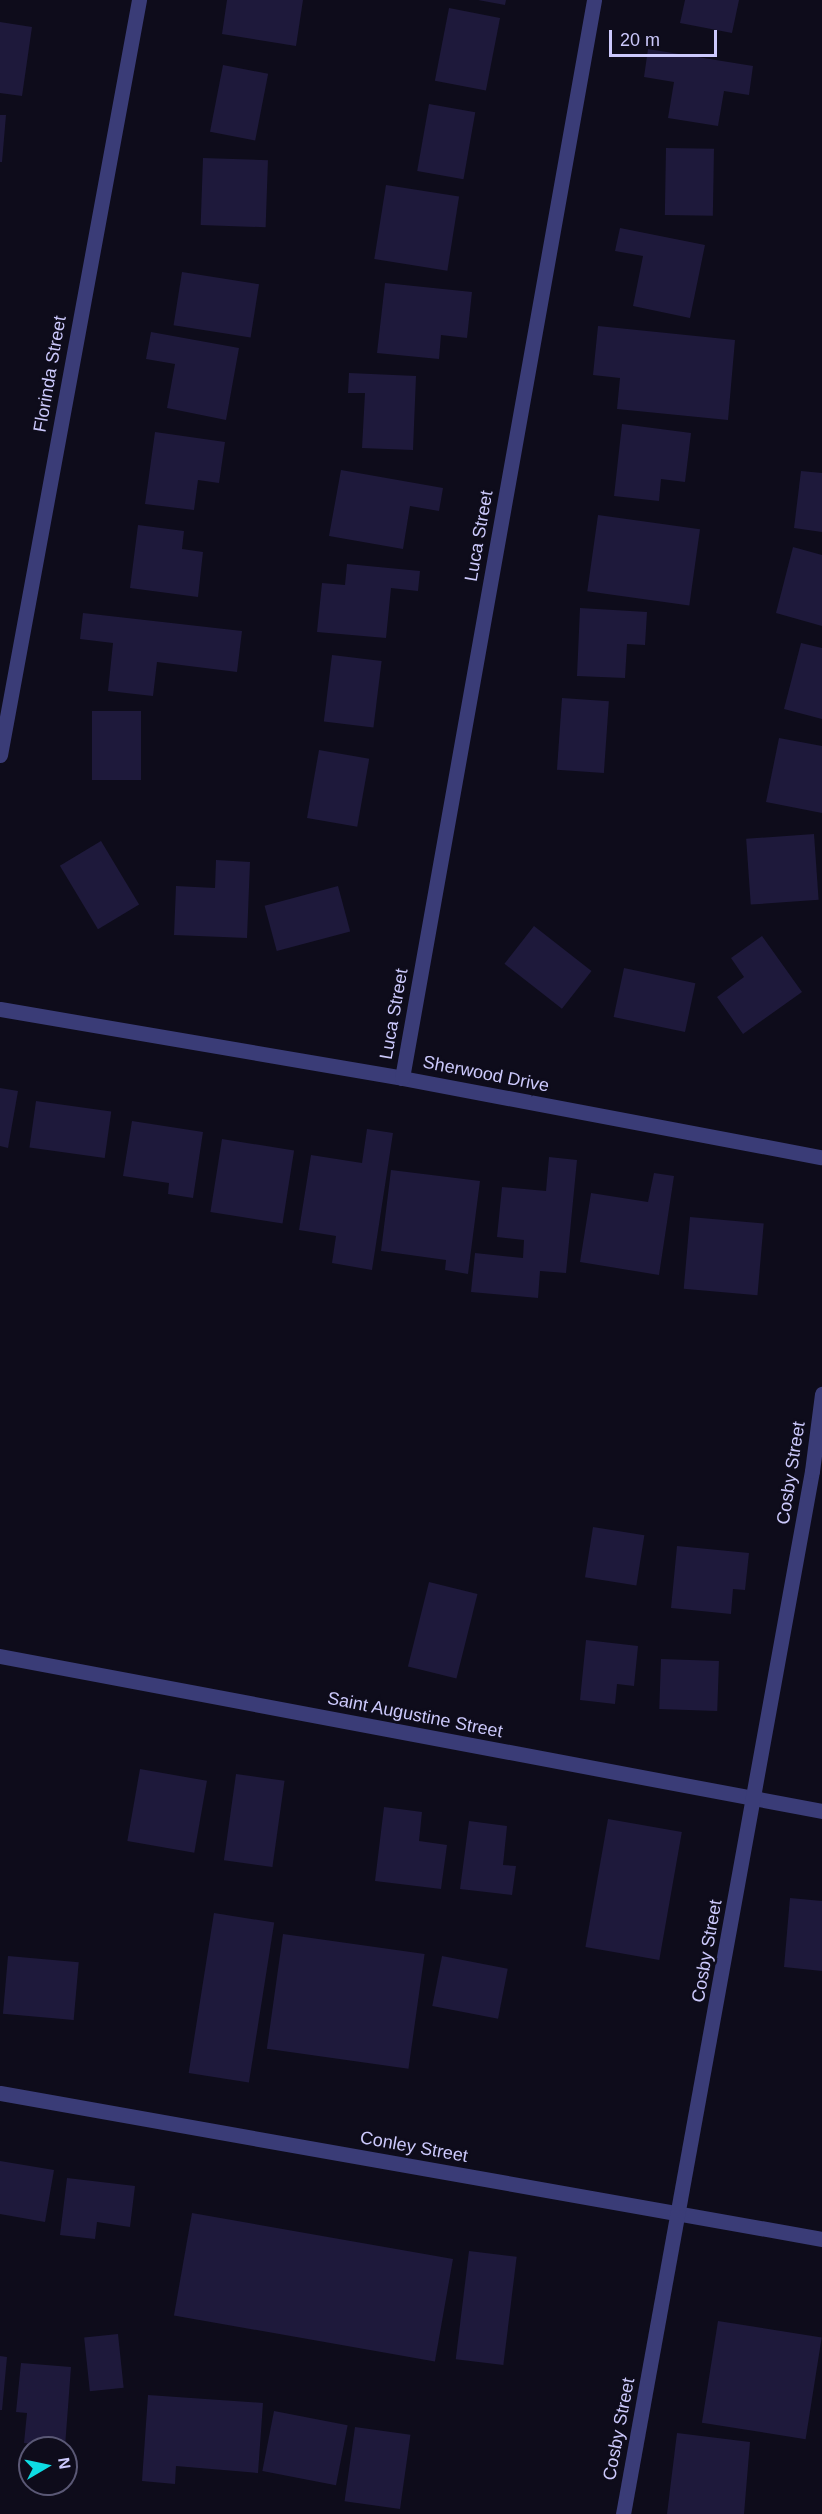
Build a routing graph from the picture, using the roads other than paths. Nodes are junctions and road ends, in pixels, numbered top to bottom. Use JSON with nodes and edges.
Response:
{"nodes":[{"id":1,"x":139,"y":0,"type":"edge"},
{"id":2,"x":594,"y":0,"type":"edge"},
{"id":3,"x":0,"y":755,"type":"edge"},
{"id":4,"x":0,"y":1009,"type":"edge"},
{"id":5,"x":402,"y":1078,"type":"junction"},
{"id":6,"x":822,"y":1157,"type":"edge"},
{"id":7,"x":822,"y":1394,"type":"edge"},
{"id":8,"x":0,"y":1656,"type":"edge"},
{"id":9,"x":754,"y":1798,"type":"junction"},
{"id":10,"x":822,"y":1811,"type":"edge"},
{"id":11,"x":0,"y":2093,"type":"edge"},
{"id":12,"x":680,"y":2214,"type":"junction"},
{"id":13,"x":822,"y":2240,"type":"edge"},
{"id":14,"x":623,"y":2514,"type":"edge"}],
"edges":[{"from":1,"to":3,"type":"street","name":"Florinda Street"},
{"from":2,"to":5,"type":"street","name":"Luca Street"},
{"from":4,"to":5,"type":"street","name":"Sherwood Drive"},
{"from":5,"to":6,"type":"street","name":"Sherwood Drive"},
{"from":7,"to":9,"type":"street","name":"Cosby Street"},
{"from":8,"to":9,"type":"street","name":"Saint Augustine Street"},
{"from":9,"to":10,"type":"street","name":"Saint Augustine Street"},
{"from":9,"to":12,"type":"street","name":"Cosby Street"},
{"from":11,"to":12,"type":"street","name":"Conley Street"},
{"from":12,"to":13,"type":"street","name":"Conley Street"},
{"from":12,"to":14,"type":"street","name":"Cosby Street"}]}
